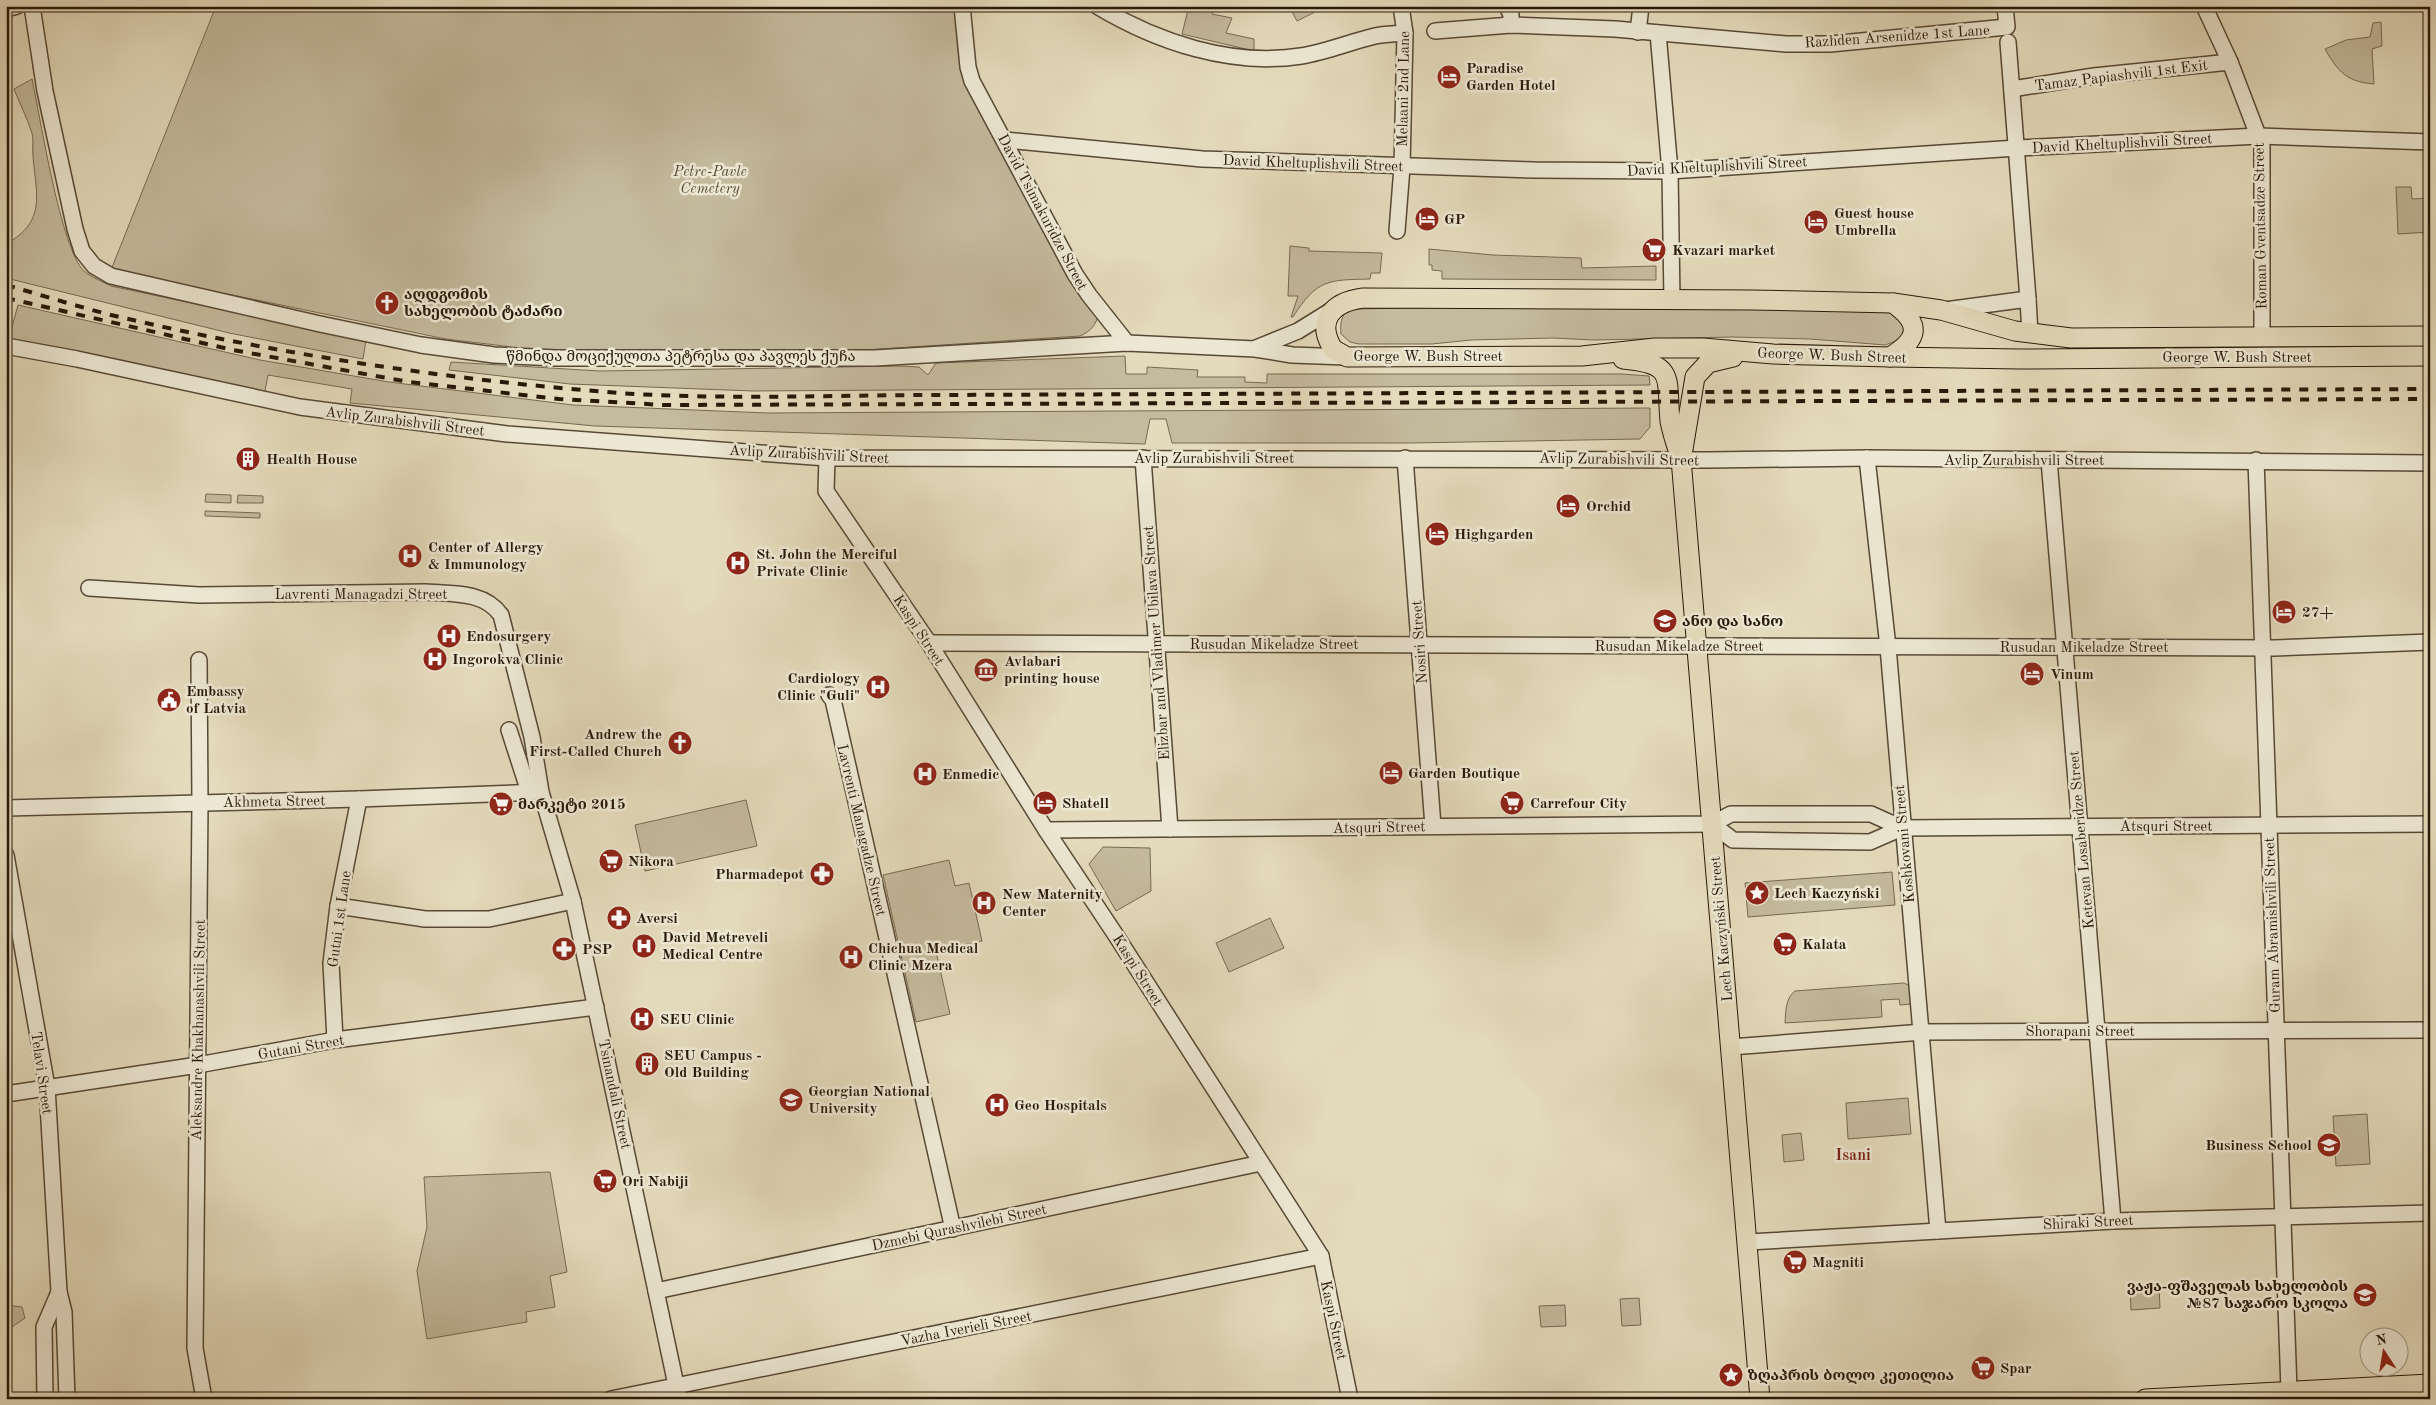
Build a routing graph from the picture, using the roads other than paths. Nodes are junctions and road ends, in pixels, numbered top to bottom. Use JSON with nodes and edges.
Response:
{"nodes":[{"id":1,"x":17,"y":6,"type":"edge"},
{"id":2,"x":32,"y":6,"type":"edge"},
{"id":3,"x":962,"y":6,"type":"edge"},
{"id":4,"x":1097,"y":6,"type":"edge"},
{"id":5,"x":1401,"y":6,"type":"edge"},
{"id":6,"x":1507,"y":6,"type":"edge"},
{"id":7,"x":1641,"y":6,"type":"edge"},
{"id":8,"x":2005,"y":6,"type":"edge"},
{"id":9,"x":2204,"y":6,"type":"edge"},
{"id":10,"x":6,"y":9,"type":"edge"},
{"id":11,"x":1511,"y":25,"type":"junction"},
{"id":12,"x":1435,"y":30,"type":"dead end"},
{"id":13,"x":1638,"y":32,"type":"junction"},
{"id":14,"x":1405,"y":33,"type":"junction"},
{"id":15,"x":1658,"y":33,"type":"junction"},
{"id":16,"x":2007,"y":35,"type":"junction"},
{"id":17,"x":2230,"y":62,"type":"junction"},
{"id":18,"x":2012,"y":89,"type":"junction"},
{"id":19,"x":2259,"y":136,"type":"junction"},
{"id":20,"x":1005,"y":140,"type":"junction"},
{"id":21,"x":2430,"y":142,"type":"edge"},
{"id":22,"x":2016,"y":148,"type":"junction"},
{"id":23,"x":1402,"y":167,"type":"junction"},
{"id":24,"x":1670,"y":171,"type":"junction"},
{"id":25,"x":1397,"y":231,"type":"dead end"},
{"id":26,"x":2028,"y":299,"type":"junction"},
{"id":27,"x":1672,"y":300,"type":"junction"},
{"id":28,"x":1892,"y":303,"type":"junction"},
{"id":29,"x":1335,"y":308,"type":"junction"},
{"id":30,"x":1941,"y":310,"type":"junction"},
{"id":31,"x":2030,"y":334,"type":"junction"},
{"id":32,"x":2430,"y":336,"type":"edge"},
{"id":33,"x":2262,"y":338,"type":"junction"},
{"id":34,"x":1127,"y":343,"type":"junction"},
{"id":35,"x":6,"y":346,"type":"edge"},
{"id":36,"x":1255,"y":349,"type":"junction"},
{"id":37,"x":1772,"y":354,"type":"junction"},
{"id":38,"x":1582,"y":356,"type":"junction"},
{"id":39,"x":2430,"y":356,"type":"edge"},
{"id":40,"x":1347,"y":357,"type":"junction"},
{"id":41,"x":1890,"y":358,"type":"junction"},
{"id":42,"x":827,"y":458,"type":"junction"},
{"id":43,"x":1143,"y":458,"type":"junction"},
{"id":44,"x":1405,"y":458,"type":"junction"},
{"id":45,"x":1866,"y":458,"type":"junction"},
{"id":46,"x":1681,"y":459,"type":"junction"},
{"id":47,"x":2050,"y":460,"type":"junction"},
{"id":48,"x":2256,"y":460,"type":"junction"},
{"id":49,"x":2430,"y":463,"type":"edge"},
{"id":50,"x":89,"y":588,"type":"dead end"},
{"id":51,"x":2430,"y":642,"type":"edge"},
{"id":52,"x":929,"y":643,"type":"junction"},
{"id":53,"x":1156,"y":644,"type":"junction"},
{"id":54,"x":1419,"y":645,"type":"junction"},
{"id":55,"x":1697,"y":646,"type":"junction"},
{"id":56,"x":1888,"y":647,"type":"junction"},
{"id":57,"x":2065,"y":647,"type":"junction"},
{"id":58,"x":2262,"y":648,"type":"junction"},
{"id":59,"x":199,"y":660,"type":"dead end"},
{"id":60,"x":829,"y":695,"type":"dead end"},
{"id":61,"x":509,"y":730,"type":"dead end"},
{"id":62,"x":535,"y":792,"type":"junction"},
{"id":63,"x":358,"y":800,"type":"junction"},
{"id":64,"x":200,"y":803,"type":"junction"},
{"id":65,"x":6,"y":808,"type":"edge"},
{"id":66,"x":1712,"y":824,"type":"junction"},
{"id":67,"x":2430,"y":824,"type":"edge"},
{"id":68,"x":2268,"y":825,"type":"junction"},
{"id":69,"x":1433,"y":826,"type":"junction"},
{"id":70,"x":2080,"y":827,"type":"junction"},
{"id":71,"x":1902,"y":828,"type":"junction"},
{"id":72,"x":1170,"y":829,"type":"junction"},
{"id":73,"x":1046,"y":830,"type":"junction"},
{"id":74,"x":6,"y":856,"type":"edge"},
{"id":75,"x":573,"y":901,"type":"junction"},
{"id":76,"x":10,"y":903,"type":"edge"},
{"id":77,"x":338,"y":906,"type":"junction"},
{"id":78,"x":596,"y":1007,"type":"junction"},
{"id":79,"x":2275,"y":1030,"type":"junction"},
{"id":80,"x":2430,"y":1030,"type":"edge"},
{"id":81,"x":2097,"y":1031,"type":"junction"},
{"id":82,"x":1923,"y":1032,"type":"junction"},
{"id":83,"x":335,"y":1040,"type":"junction"},
{"id":84,"x":1731,"y":1047,"type":"junction"},
{"id":85,"x":198,"y":1065,"type":"junction"},
{"id":86,"x":47,"y":1087,"type":"junction"},
{"id":87,"x":6,"y":1094,"type":"edge"},
{"id":88,"x":1261,"y":1163,"type":"junction"},
{"id":89,"x":2430,"y":1213,"type":"edge"},
{"id":90,"x":2282,"y":1215,"type":"junction"},
{"id":91,"x":2113,"y":1221,"type":"junction"},
{"id":92,"x":952,"y":1229,"type":"junction"},
{"id":93,"x":1938,"y":1230,"type":"junction"},
{"id":94,"x":1748,"y":1242,"type":"junction"},
{"id":95,"x":1321,"y":1256,"type":"junction"},
{"id":96,"x":656,"y":1291,"type":"junction"},
{"id":97,"x":59,"y":1292,"type":"junction"},
{"id":98,"x":2430,"y":1384,"type":"edge"},
{"id":99,"x":2288,"y":1390,"type":"junction"},
{"id":100,"x":677,"y":1392,"type":"edge"},
{"id":101,"x":2403,"y":1392,"type":"edge"},
{"id":102,"x":45,"y":1399,"type":"edge"},
{"id":103,"x":67,"y":1399,"type":"edge"},
{"id":104,"x":204,"y":1399,"type":"edge"},
{"id":105,"x":611,"y":1399,"type":"edge"},
{"id":106,"x":1350,"y":1399,"type":"edge"},
{"id":107,"x":1760,"y":1399,"type":"edge"},
{"id":108,"x":2144,"y":1399,"type":"edge"}],
"edges":[{"from":1,"to":10,"type":"street"},
{"from":2,"to":34,"type":"street","name":"წმინდა მოციქულთა პეტრესა და პავლეს ქუჩა"},
{"from":3,"to":20,"type":"street","name":"David Tsimakuridze Street"},
{"from":4,"to":14,"type":"street"},
{"from":5,"to":14,"type":"street","name":"Melaani 2nd Lane"},
{"from":6,"to":11,"type":"street"},
{"from":7,"to":13,"type":"street"},
{"from":8,"to":16,"type":"street"},
{"from":9,"to":17,"type":"street","name":"Roman Gventsadze Street"},
{"from":11,"to":12,"type":"street","name":"Razhden Arsenidze 1st Lane"},
{"from":11,"to":13,"type":"street","name":"Razhden Arsenidze 1st Lane"},
{"from":13,"to":15,"type":"street","name":"Razhden Arsenidze 1st Lane"},
{"from":14,"to":23,"type":"street","name":"Melaani 2nd Lane"},
{"from":15,"to":16,"type":"street","name":"Razhden Arsenidze 1st Lane"},
{"from":15,"to":24,"type":"street"},
{"from":16,"to":18,"type":"street"},
{"from":17,"to":18,"type":"street","name":"Tamaz Papiashvili 1st Exit"},
{"from":17,"to":19,"type":"street","name":"Roman Gventsadze Street"},
{"from":18,"to":22,"type":"street"},
{"from":19,"to":21,"type":"street","name":"David Kheltuplishvili Street"},
{"from":19,"to":22,"type":"street","name":"David Kheltuplishvili Street"},
{"from":19,"to":33,"type":"street","name":"Roman Gventsadze Street"},
{"from":20,"to":23,"type":"street","name":"David Kheltuplishvili Street"},
{"from":20,"to":34,"type":"street","name":"David Tsimakuridze Street"},
{"from":22,"to":24,"type":"street","name":"David Kheltuplishvili Street"},
{"from":22,"to":26,"type":"street"},
{"from":23,"to":24,"type":"street","name":"David Kheltuplishvili Street"},
{"from":23,"to":25,"type":"street","name":"Melaani 2nd Lane"},
{"from":24,"to":27,"type":"street"},
{"from":26,"to":30,"type":"street"},
{"from":26,"to":31,"type":"street"},
{"from":27,"to":28,"type":"main road","name":"George W. Bush Street"},
{"from":27,"to":29,"type":"main road","name":"George W. Bush Street"},
{"from":28,"to":30,"type":"main road","name":"George W. Bush Street"},
{"from":28,"to":41,"type":"main road"},
{"from":29,"to":36,"type":"street"},
{"from":29,"to":40,"type":"main road","name":"George W. Bush Street"},
{"from":30,"to":31,"type":"main road","name":"George W. Bush Street"},
{"from":31,"to":33,"type":"main road","name":"George W. Bush Street"},
{"from":32,"to":33,"type":"main road","name":"George W. Bush Street"},
{"from":34,"to":36,"type":"street"},
{"from":35,"to":42,"type":"street","name":"Avlip Zurabishvili Street"},
{"from":36,"to":40,"type":"street"},
{"from":37,"to":38,"type":"main road","name":"George W. Bush Street"},
{"from":37,"to":41,"type":"main road","name":"George W. Bush Street"},
{"from":37,"to":46,"type":"main road","name":"Lech Kaczyński Street"},
{"from":38,"to":40,"type":"main road","name":"George W. Bush Street"},
{"from":38,"to":46,"type":"main road","name":"Lech Kaczyński Street"},
{"from":39,"to":41,"type":"main road","name":"George W. Bush Street"},
{"from":42,"to":43,"type":"street","name":"Avlip Zurabishvili Street"},
{"from":42,"to":52,"type":"street","name":"Kaspi Street"},
{"from":43,"to":44,"type":"street","name":"Avlip Zurabishvili Street"},
{"from":43,"to":53,"type":"street","name":"Elizbar and Vladimer Ubilava Street"},
{"from":44,"to":46,"type":"street","name":"Avlip Zurabishvili Street"},
{"from":44,"to":54,"type":"street","name":"Nosiri Street"},
{"from":45,"to":46,"type":"street","name":"Avlip Zurabishvili Street"},
{"from":45,"to":47,"type":"street","name":"Avlip Zurabishvili Street"},
{"from":45,"to":56,"type":"street","name":"Koshkovani Street"},
{"from":46,"to":55,"type":"main road","name":"Lech Kaczyński Street"},
{"from":47,"to":48,"type":"street","name":"Avlip Zurabishvili Street"},
{"from":47,"to":57,"type":"street","name":"Ketevan Losaberidze Street"},
{"from":48,"to":49,"type":"street","name":"Avlip Zurabishvili Street"},
{"from":48,"to":58,"type":"street","name":"Guram Abramishvili Street"},
{"from":50,"to":62,"type":"street","name":"Lavrenti Managadzi Street"},
{"from":51,"to":58,"type":"street","name":"Rusudan Mikeladze Street"},
{"from":52,"to":53,"type":"street","name":"Rusudan Mikeladze Street"},
{"from":52,"to":73,"type":"street","name":"Kaspi Street"},
{"from":53,"to":54,"type":"street","name":"Rusudan Mikeladze Street"},
{"from":53,"to":72,"type":"street","name":"Elizbar and Vladimer Ubilava Street"},
{"from":54,"to":55,"type":"street","name":"Rusudan Mikeladze Street"},
{"from":54,"to":69,"type":"street","name":"Nosiri Street"},
{"from":55,"to":56,"type":"street","name":"Rusudan Mikeladze Street"},
{"from":55,"to":66,"type":"main road","name":"Lech Kaczyński Street"},
{"from":56,"to":57,"type":"street","name":"Rusudan Mikeladze Street"},
{"from":56,"to":71,"type":"street","name":"Koshkovani Street"},
{"from":57,"to":58,"type":"street","name":"Rusudan Mikeladze Street"},
{"from":57,"to":70,"type":"street","name":"Ketevan Losaberidze Street"},
{"from":58,"to":68,"type":"street","name":"Guram Abramishvili Street"},
{"from":59,"to":64,"type":"street","name":"Aleksandre Khakhanashvili Street"},
{"from":60,"to":92,"type":"street","name":"Lavrenti Managadze Street"},
{"from":61,"to":62,"type":"street"},
{"from":62,"to":63,"type":"street","name":"Akhmeta Street"},
{"from":62,"to":75,"type":"street","name":"Tsinandali Street"},
{"from":63,"to":64,"type":"street","name":"Akhmeta Street"},
{"from":63,"to":77,"type":"street","name":"Gutni 1st Lane"},
{"from":64,"to":65,"type":"street","name":"Akhmeta Street"},
{"from":64,"to":85,"type":"street","name":"Aleksandre Khakhanashvili Street"},
{"from":66,"to":69,"type":"street","name":"Atsquri Street"},
{"from":66,"to":71,"type":"street","name":"Atsquri Street"},
{"from":66,"to":71,"type":"street","name":"Atsquri Street"},
{"from":66,"to":84,"type":"main road","name":"Lech Kaczyński Street"},
{"from":67,"to":68,"type":"street","name":"Atsquri Street"},
{"from":68,"to":70,"type":"street","name":"Atsquri Street"},
{"from":68,"to":79,"type":"street","name":"Guram Abramishvili Street"},
{"from":69,"to":72,"type":"street","name":"Atsquri Street"},
{"from":70,"to":71,"type":"street","name":"Atsquri Street"},
{"from":70,"to":81,"type":"street","name":"Ketevan Losaberidze Street"},
{"from":71,"to":82,"type":"street","name":"Koshkovani Street"},
{"from":72,"to":73,"type":"street","name":"Atsquri Street"},
{"from":73,"to":88,"type":"street","name":"Kaspi Street"},
{"from":74,"to":76,"type":"street","name":"Telavi Street"},
{"from":75,"to":77,"type":"street"},
{"from":75,"to":78,"type":"street","name":"Tsinandali Street"},
{"from":76,"to":86,"type":"street","name":"Telavi Street"},
{"from":77,"to":83,"type":"street","name":"Gutni 1st Lane"},
{"from":78,"to":83,"type":"street","name":"Gutani Street"},
{"from":78,"to":96,"type":"street","name":"Tsinandali Street"},
{"from":79,"to":80,"type":"street","name":"Shorapani Street"},
{"from":79,"to":81,"type":"street","name":"Shorapani Street"},
{"from":79,"to":90,"type":"street","name":"Guram Abramishvili Street"},
{"from":81,"to":82,"type":"street","name":"Shorapani Street"},
{"from":81,"to":91,"type":"street","name":"Ketevan Losaberidze Street"},
{"from":82,"to":84,"type":"street","name":"Shorapani Street"},
{"from":82,"to":93,"type":"street","name":"Koshkovani Street"},
{"from":83,"to":85,"type":"street","name":"Gutani Street"},
{"from":84,"to":94,"type":"main road","name":"Lech Kaczyński Street"},
{"from":85,"to":86,"type":"street","name":"Gutani Street"},
{"from":85,"to":104,"type":"street","name":"Aleksandre Khakhanashvili Street"},
{"from":86,"to":87,"type":"street","name":"Gutani Street"},
{"from":86,"to":97,"type":"street","name":"Telavi Street"},
{"from":88,"to":92,"type":"street","name":"Dzmebi Qurashvilebi Street"},
{"from":88,"to":95,"type":"street","name":"Kaspi Street"},
{"from":89,"to":90,"type":"street","name":"Shiraki Street"},
{"from":90,"to":91,"type":"street","name":"Shiraki Street"},
{"from":90,"to":99,"type":"street","name":"Guram Abramishvili Street"},
{"from":91,"to":93,"type":"street","name":"Shiraki Street"},
{"from":92,"to":96,"type":"street","name":"Dzmebi Qurashvilebi Street"},
{"from":93,"to":94,"type":"street","name":"Shiraki Street"},
{"from":94,"to":107,"type":"main road","name":"Lech Kaczyński Street"},
{"from":95,"to":100,"type":"street","name":"Vazha Iverieli Street"},
{"from":95,"to":106,"type":"street","name":"Kaspi Street"},
{"from":96,"to":100,"type":"street","name":"Tsinandali Street"},
{"from":97,"to":102,"type":"street","name":"Telavi Street"},
{"from":97,"to":103,"type":"street","name":"Telavi Street"},
{"from":98,"to":101,"type":"main road"},
{"from":99,"to":101,"type":"main road"},
{"from":99,"to":108,"type":"main road"},
{"from":100,"to":105,"type":"street","name":"Vazha Iverieli Street"}]}
